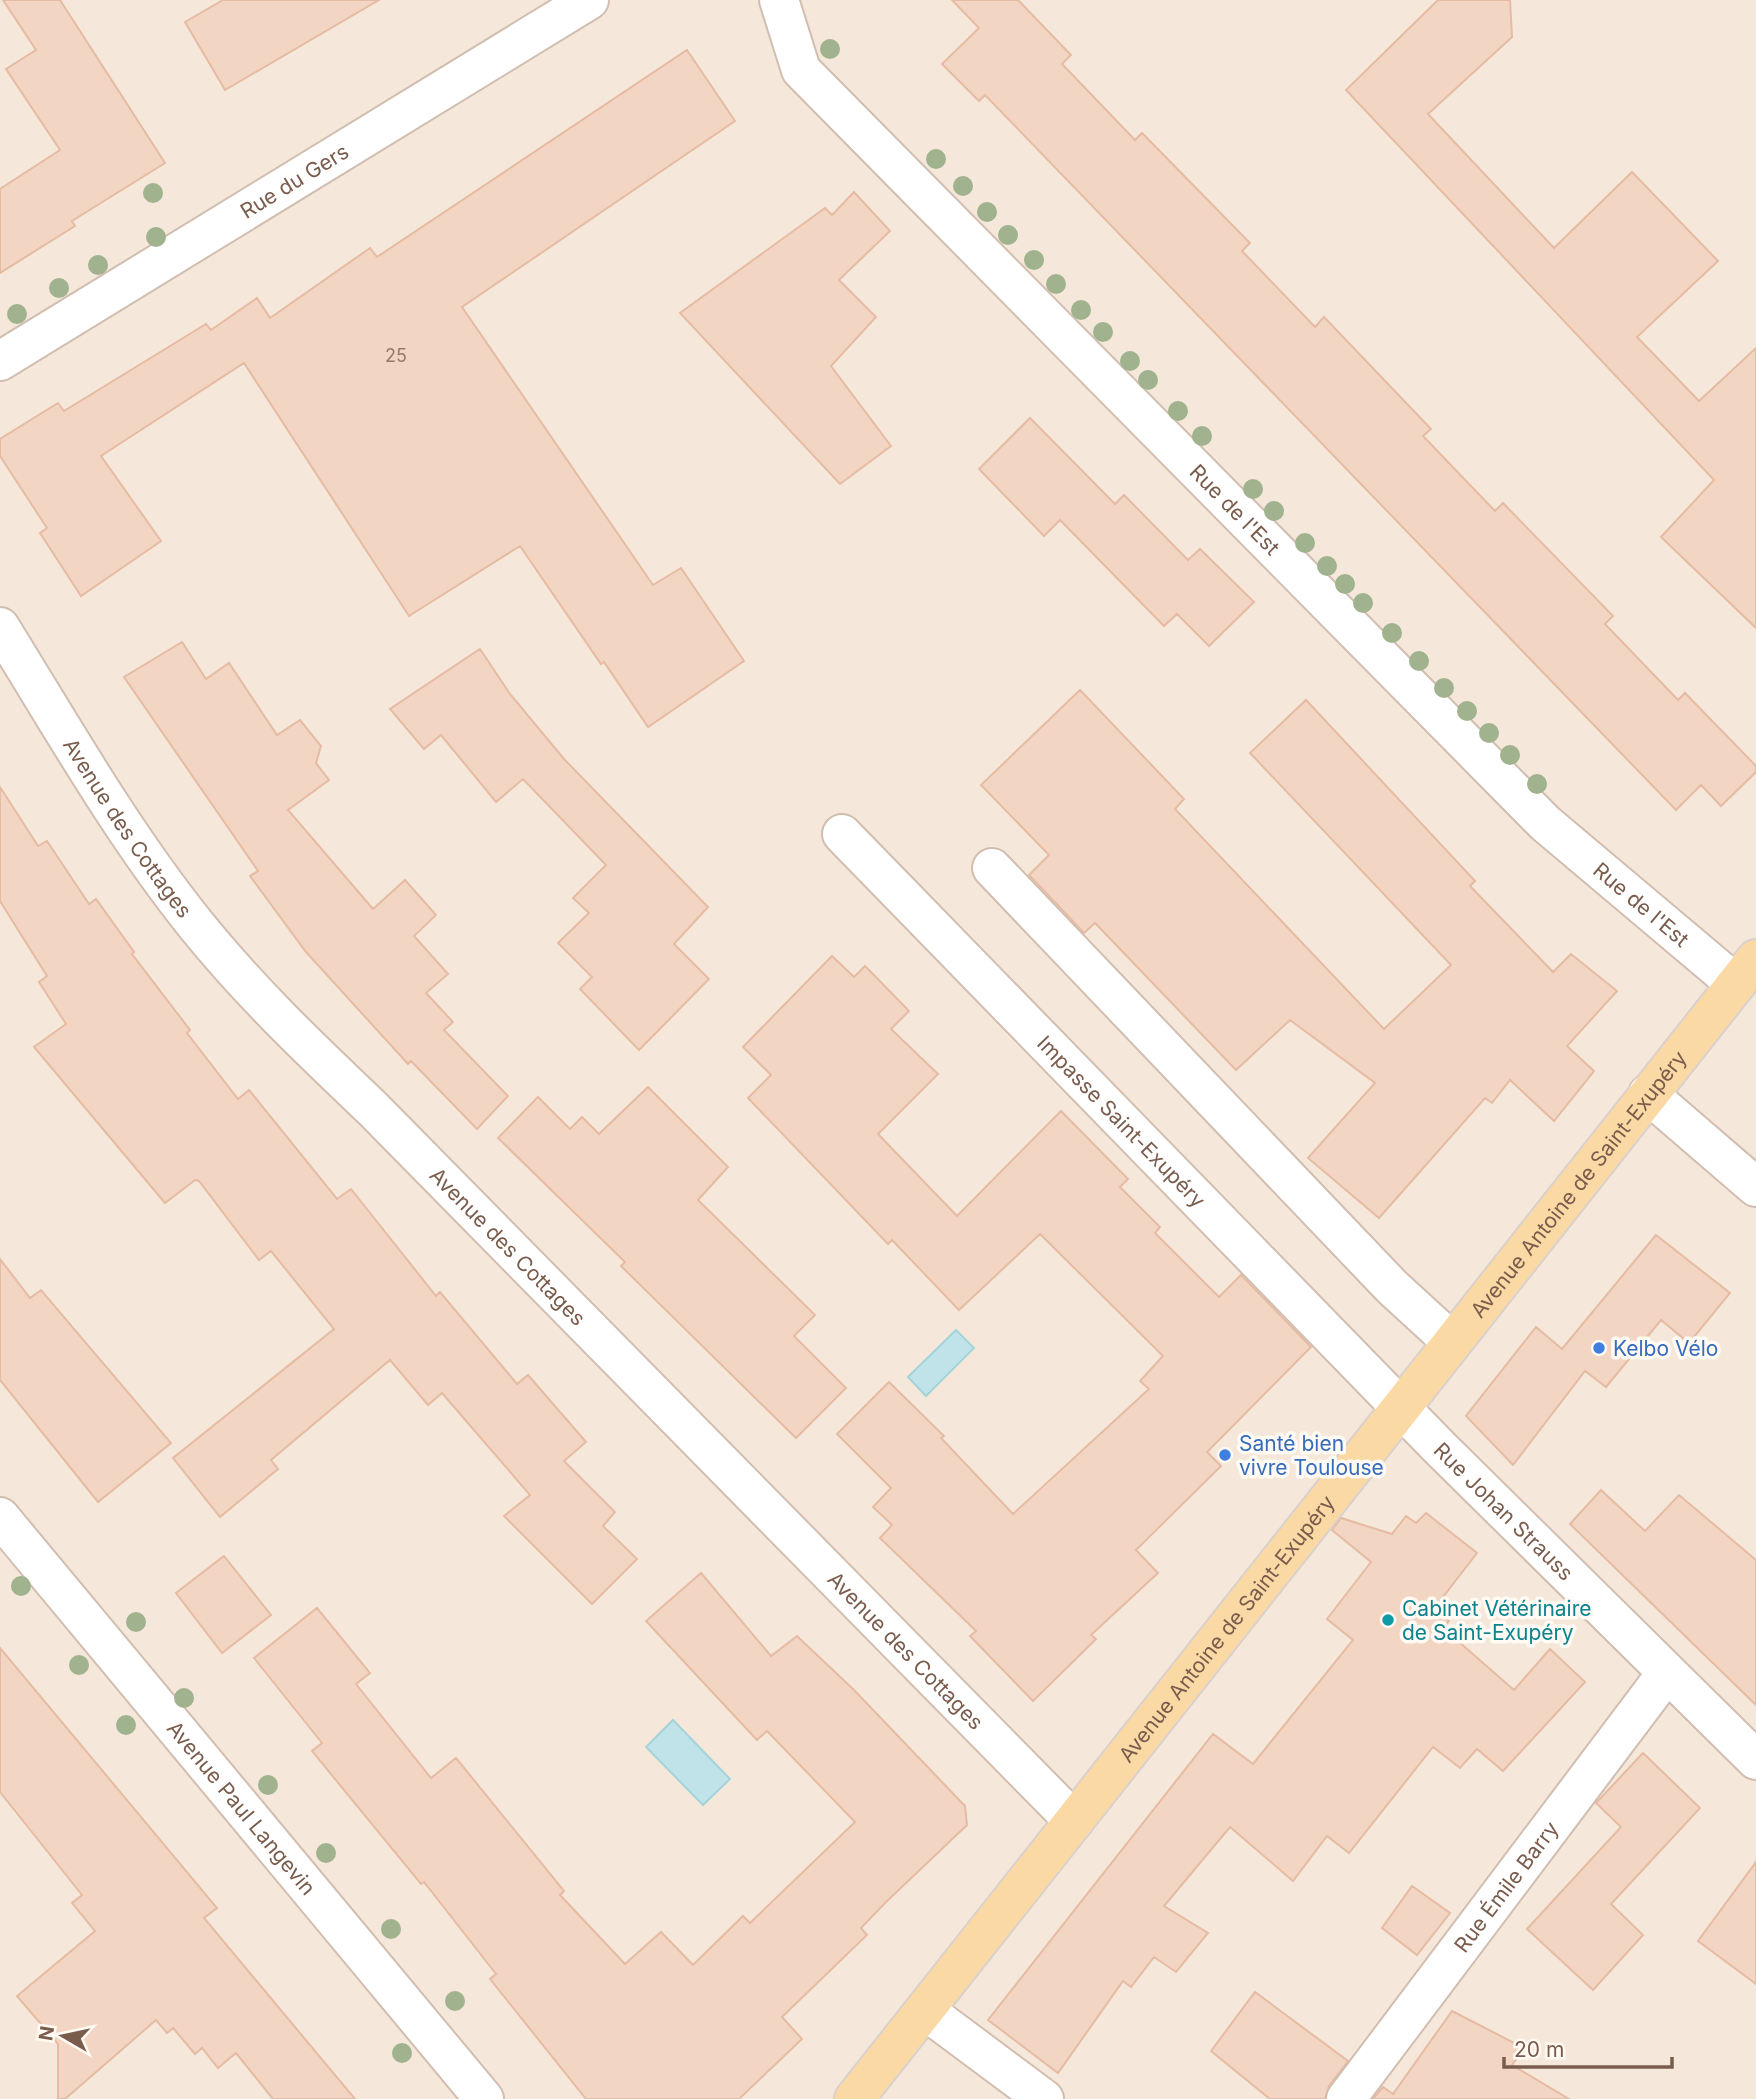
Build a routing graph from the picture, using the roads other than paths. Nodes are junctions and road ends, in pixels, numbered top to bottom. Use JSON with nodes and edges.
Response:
{"nodes":[{"id":1,"x":589,"y":0,"type":"edge"},
{"id":2,"x":779,"y":0,"type":"edge"},
{"id":3,"x":0,"y":361,"type":"edge"},
{"id":4,"x":0,"y":627,"type":"edge"},
{"id":5,"x":842,"y":834,"type":"dead end"},
{"id":6,"x":992,"y":868,"type":"dead end"},
{"id":7,"x":1746,"y":971,"type":"edge"},
{"id":8,"x":1648,"y":1094,"type":"junction"},
{"id":9,"x":1756,"y":1187,"type":"edge"},
{"id":10,"x":1452,"y":1342,"type":"junction"},
{"id":11,"x":1401,"y":1408,"type":"junction"},
{"id":12,"x":0,"y":1517,"type":"edge"},
{"id":13,"x":1666,"y":1674,"type":"junction"},
{"id":14,"x":1756,"y":1760,"type":"edge"},
{"id":15,"x":1074,"y":1821,"type":"junction"},
{"id":16,"x":926,"y":2011,"type":"junction"},
{"id":17,"x":484,"y":2099,"type":"edge"},
{"id":18,"x":854,"y":2099,"type":"edge"},
{"id":19,"x":1044,"y":2099,"type":"edge"},
{"id":20,"x":1346,"y":2099,"type":"edge"}],
"edges":[{"from":1,"to":3,"type":"street","name":"Rue du Gers"},
{"from":2,"to":7,"type":"street","name":"Rue de l'Est"},
{"from":4,"to":15,"type":"street","name":"Avenue des Cottages"},
{"from":5,"to":11,"type":"street","name":"Impasse Saint-Exupéry"},
{"from":6,"to":10,"type":"street"},
{"from":7,"to":8,"type":"main road","name":"Avenue Antoine de Saint-Exupéry"},
{"from":8,"to":9,"type":"street"},
{"from":8,"to":10,"type":"main road","name":"Avenue Antoine de Saint-Exupéry"},
{"from":10,"to":11,"type":"main road","name":"Avenue Antoine de Saint-Exupéry"},
{"from":11,"to":13,"type":"street","name":"Rue Johan Strauss"},
{"from":11,"to":15,"type":"main road","name":"Avenue Antoine de Saint-Exupéry"},
{"from":12,"to":17,"type":"street","name":"Avenue Paul Langevin"},
{"from":13,"to":14,"type":"street","name":"Rue Johan Strauss"},
{"from":13,"to":20,"type":"street","name":"Rue Émile Barry"},
{"from":15,"to":16,"type":"main road","name":"Avenue Antoine de Saint-Exupéry"},
{"from":16,"to":18,"type":"main road","name":"Avenue Antoine de Saint-Exupéry"},
{"from":16,"to":19,"type":"street"}]}
